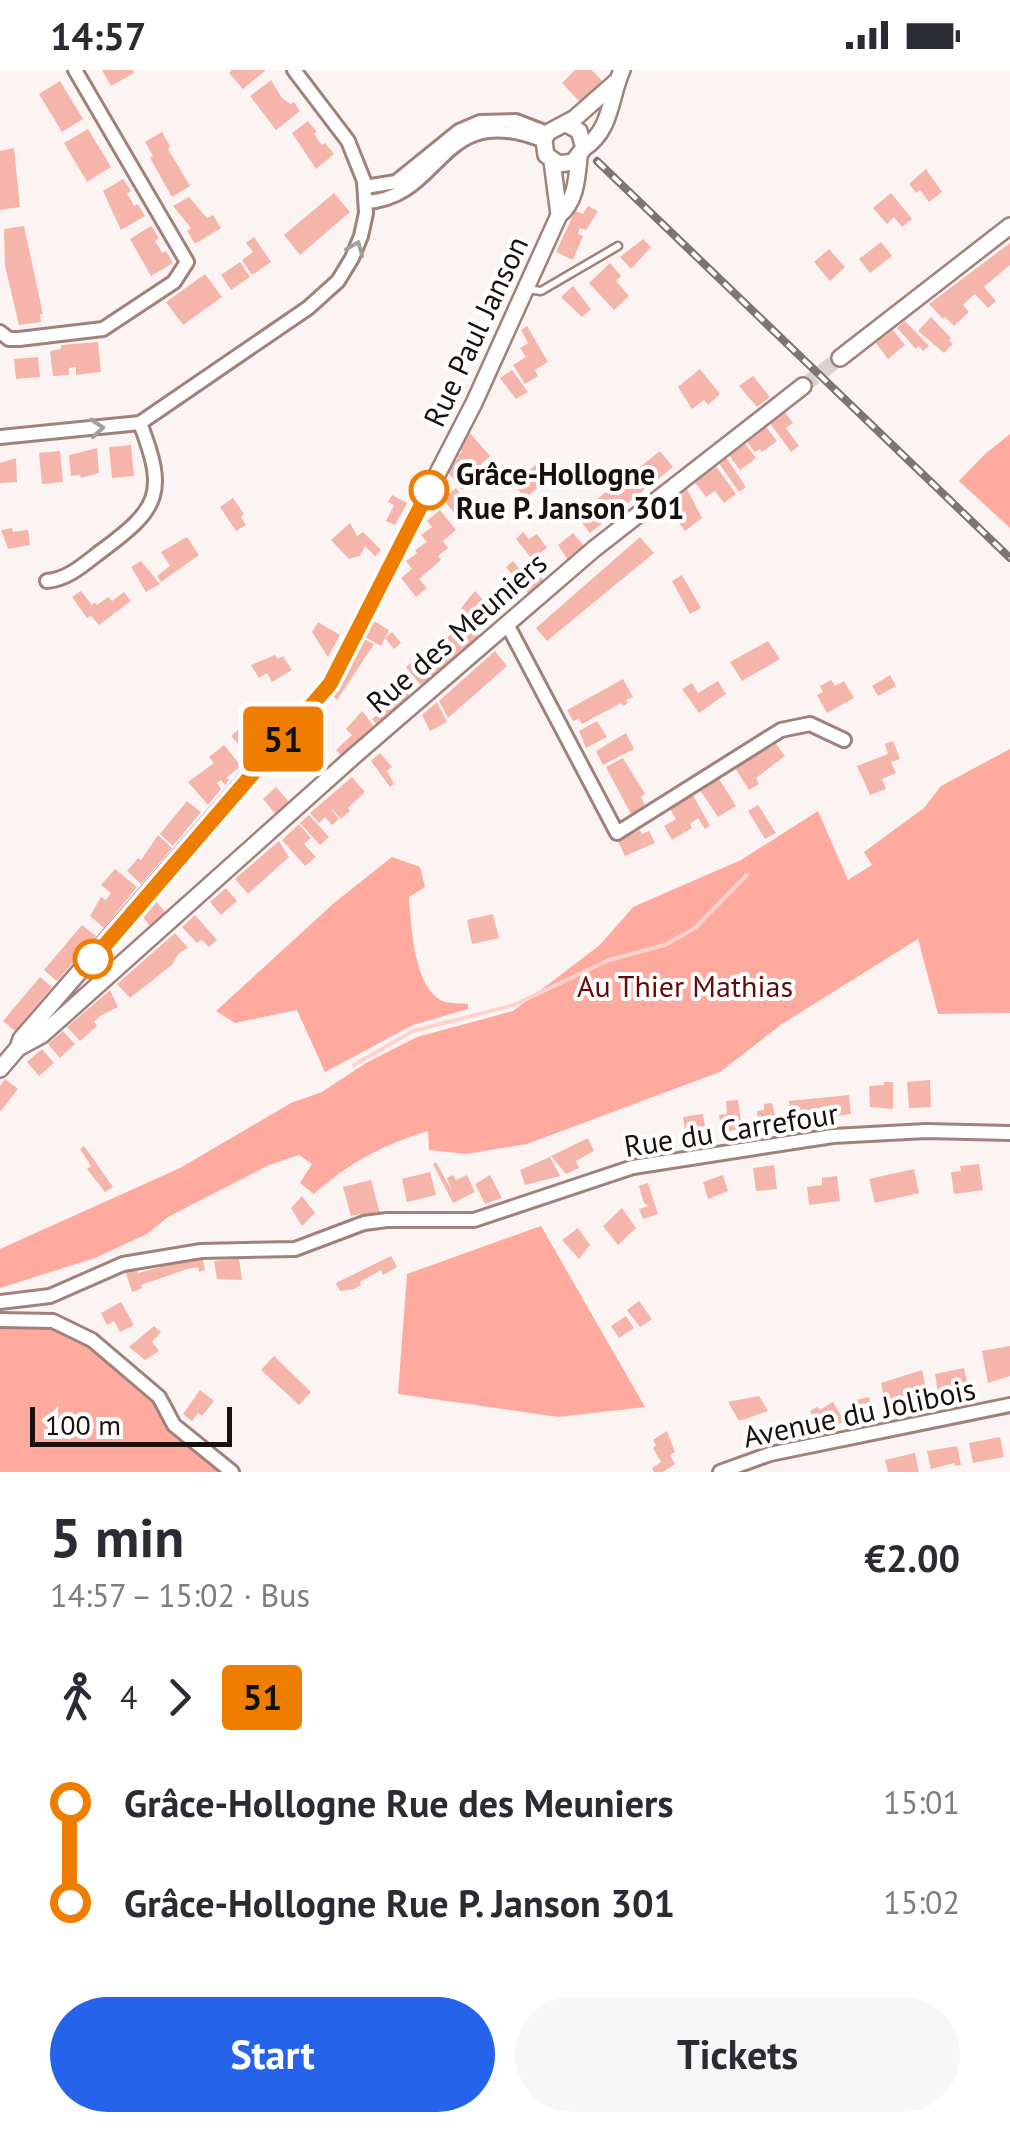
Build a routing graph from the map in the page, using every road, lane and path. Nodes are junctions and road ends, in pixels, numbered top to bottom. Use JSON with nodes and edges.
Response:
{"nodes":[{"id":1,"x":76,"y":70,"type":"edge"},
{"id":2,"x":294,"y":70,"type":"edge"},
{"id":3,"x":620,"y":75,"type":"edge"},
{"id":4,"x":566,"y":124,"type":"junction"},
{"id":5,"x":545,"y":137,"type":"junction"},
{"id":6,"x":581,"y":153,"type":"junction"},
{"id":7,"x":552,"y":161,"type":"junction"},
{"id":8,"x":366,"y":187,"type":"junction"},
{"id":9,"x":366,"y":202,"type":"junction"},
{"id":10,"x":559,"y":215,"type":"junction"},
{"id":11,"x":1010,"y":226,"type":"edge"},
{"id":12,"x":618,"y":246,"type":"dead end"},
{"id":13,"x":526,"y":289,"type":"junction"},
{"id":14,"x":0,"y":332,"type":"edge"},
{"id":15,"x":840,"y":358,"type":"tunnel mouth"},
{"id":16,"x":803,"y":386,"type":"tunnel mouth"},
{"id":17,"x":140,"y":423,"type":"junction"},
{"id":18,"x":0,"y":437,"type":"edge"},
{"id":19,"x":46,"y":581,"type":"dead end"},
{"id":20,"x":508,"y":626,"type":"junction"},
{"id":21,"x":844,"y":740,"type":"dead end"},
{"id":22,"x":18,"y":1048,"type":"junction"},
{"id":23,"x":0,"y":1069,"type":"edge"},
{"id":24,"x":1010,"y":1133,"type":"edge"},
{"id":25,"x":0,"y":1302,"type":"edge"},
{"id":26,"x":0,"y":1320,"type":"edge"},
{"id":27,"x":1010,"y":1405,"type":"edge"},
{"id":28,"x":232,"y":1472,"type":"edge"},
{"id":29,"x":720,"y":1472,"type":"edge"}],
"edges":[{"from":1,"to":14,"type":"street"},
{"from":2,"to":8,"type":"street"},
{"from":3,"to":4,"type":"street","name":"Rue Paul Janson"},
{"from":3,"to":6,"type":"street","name":"Rue Paul Janson"},
{"from":4,"to":5,"type":"street"},
{"from":4,"to":6,"type":"street"},
{"from":5,"to":7,"type":"street"},
{"from":5,"to":8,"type":"street"},
{"from":5,"to":9,"type":"street"},
{"from":6,"to":7,"type":"street"},
{"from":6,"to":10,"type":"street","name":"Rue Paul Janson"},
{"from":7,"to":10,"type":"street","name":"Rue Paul Janson"},
{"from":8,"to":9,"type":"street"},
{"from":17,"to":9,"type":"street","one_way":true},
{"from":10,"to":13,"type":"street","name":"Rue Paul Janson"},
{"from":11,"to":15,"type":"street"},
{"from":12,"to":13,"type":"lane"},
{"from":13,"to":22,"type":"street","name":"Rue Paul Janson"},
{"from":16,"to":20,"type":"street","name":"Rue des Meuniers"},
{"from":18,"to":17,"type":"street","one_way":true},
{"from":17,"to":19,"type":"street"},
{"from":20,"to":21,"type":"street"},
{"from":20,"to":22,"type":"street","name":"Rue des Meuniers"},
{"from":22,"to":23,"type":"street"},
{"from":24,"to":25,"type":"street","name":"Rue du Carrefour"},
{"from":26,"to":28,"type":"street"},
{"from":27,"to":29,"type":"street","name":"Avenue du Jolibois"}]}
